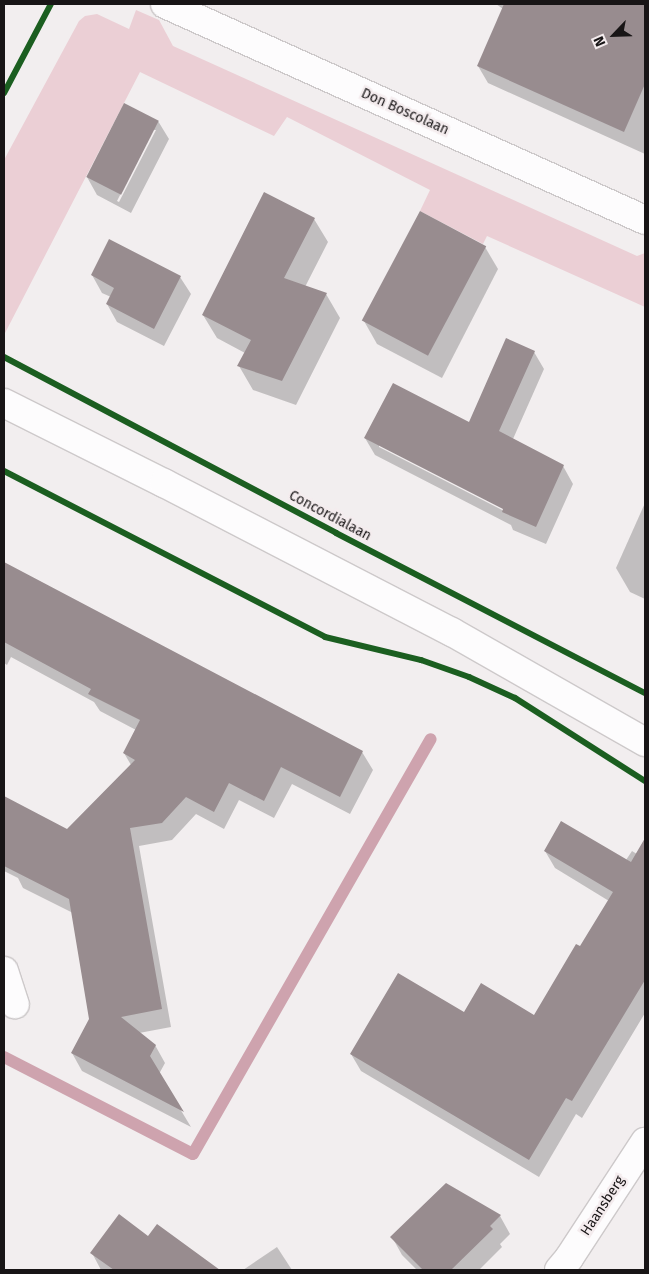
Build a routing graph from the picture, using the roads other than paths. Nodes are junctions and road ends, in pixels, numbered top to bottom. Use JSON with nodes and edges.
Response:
{"nodes":[{"id":1,"x":165,"y":4,"type":"edge"},
{"id":2,"x":645,"y":220,"type":"edge"},
{"id":3,"x":4,"y":404,"type":"edge"},
{"id":4,"x":645,"y":742,"type":"edge"},
{"id":5,"x":4,"y":971,"type":"edge"},
{"id":6,"x":15,"y":1004,"type":"dead end"},
{"id":7,"x":645,"y":1142,"type":"edge"},
{"id":8,"x":559,"y":1270,"type":"edge"}],
"edges":[{"from":1,"to":2,"type":"street","name":"Don Boscolaan"},
{"from":3,"to":4,"type":"street"},
{"from":5,"to":6,"type":"street"},
{"from":7,"to":8,"type":"street","name":"Haansberg"}]}
